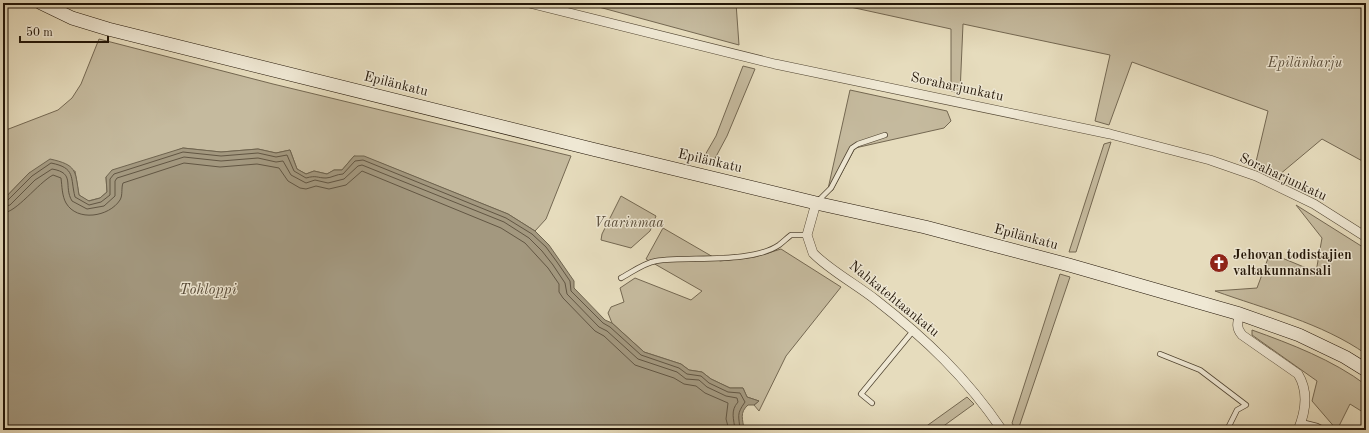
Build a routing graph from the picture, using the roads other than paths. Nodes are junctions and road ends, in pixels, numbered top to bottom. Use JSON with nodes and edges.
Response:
{"nodes":[{"id":1,"x":41,"y":3,"type":"edge"},
{"id":2,"x":529,"y":3,"type":"edge"},
{"id":3,"x":885,"y":135,"type":"dead end"},
{"id":4,"x":816,"y":203,"type":"junction"},
{"id":5,"x":807,"y":235,"type":"junction"},
{"id":6,"x":1366,"y":238,"type":"edge"},
{"id":7,"x":621,"y":278,"type":"dead end"},
{"id":8,"x":1240,"y":314,"type":"junction"},
{"id":9,"x":914,"y":330,"type":"junction"},
{"id":10,"x":1160,"y":354,"type":"dead end"},
{"id":11,"x":1366,"y":370,"type":"edge"},
{"id":12,"x":872,"y":403,"type":"dead end"},
{"id":13,"x":1300,"y":426,"type":"edge"},
{"id":14,"x":1002,"y":430,"type":"edge"},
{"id":15,"x":1226,"y":430,"type":"edge"},
{"id":16,"x":1325,"y":430,"type":"edge"}],
"edges":[{"from":1,"to":4,"type":"street","name":"Epilänkatu"},
{"from":2,"to":6,"type":"street","name":"Soraharjunkatu"},
{"from":3,"to":4,"type":"lane"},
{"from":4,"to":5,"type":"street"},
{"from":4,"to":8,"type":"street","name":"Epilänkatu"},
{"from":5,"to":7,"type":"lane"},
{"from":5,"to":9,"type":"street","name":"Nahkatehtaankatu"},
{"from":8,"to":11,"type":"street","name":"Epilänkatu"},
{"from":8,"to":13,"type":"street"},
{"from":9,"to":12,"type":"lane"},
{"from":9,"to":14,"type":"street","name":"Nahkatehtaankatu"},
{"from":10,"to":15,"type":"lane"},
{"from":13,"to":16,"type":"lane"}]}
